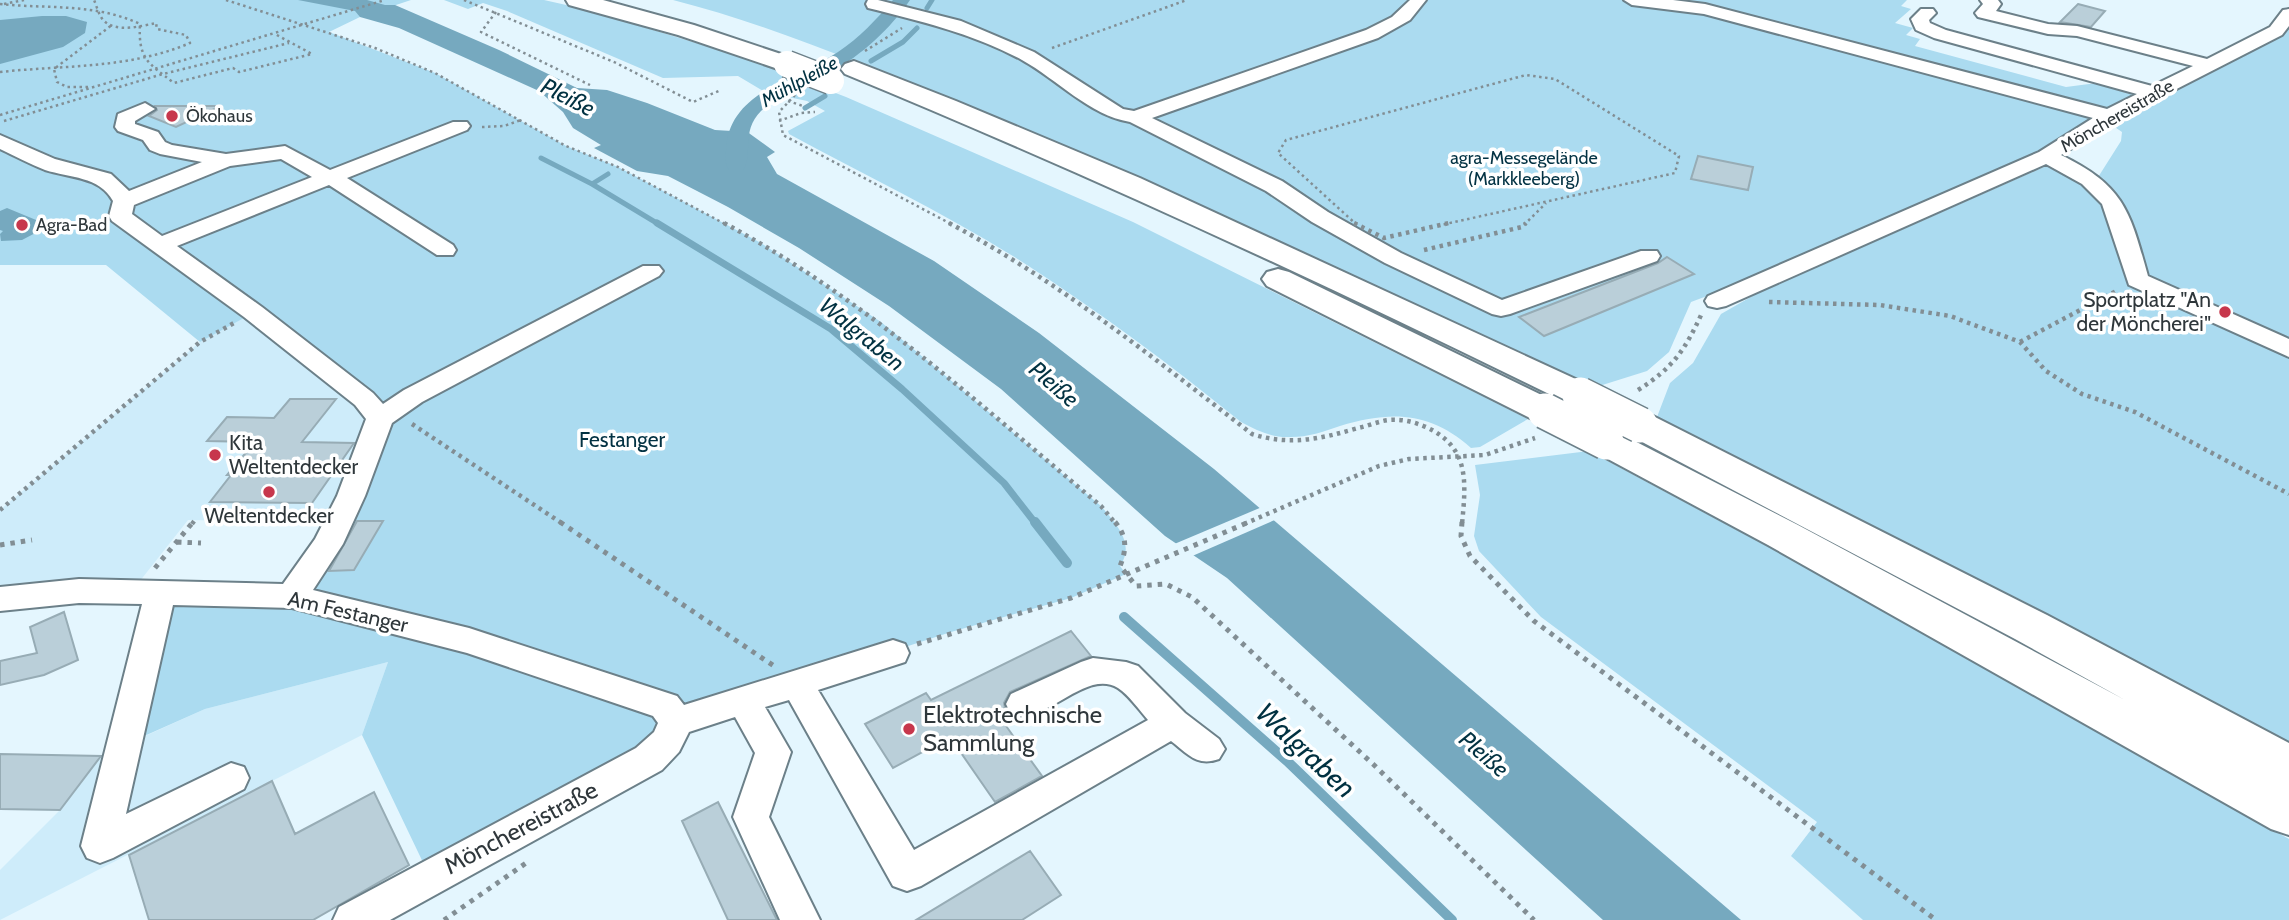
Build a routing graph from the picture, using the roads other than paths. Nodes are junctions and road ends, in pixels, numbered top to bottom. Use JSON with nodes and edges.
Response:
{"nodes":[{"id":1,"x":577,"y":0,"type":"edge"},
{"id":2,"x":639,"y":0,"type":"edge"},
{"id":3,"x":1418,"y":0,"type":"edge"},
{"id":4,"x":1632,"y":0,"type":"edge"},
{"id":5,"x":1988,"y":0,"type":"edge"},
{"id":6,"x":2278,"y":0,"type":"edge"},
{"id":7,"x":2289,"y":2,"type":"edge"},
{"id":8,"x":878,"y":4,"type":"dead end"},
{"id":9,"x":1927,"y":13,"type":"dead end"},
{"id":10,"x":2289,"y":14,"type":"edge"},
{"id":11,"x":2210,"y":65,"type":"junction"},
{"id":12,"x":837,"y":74,"type":"junction"},
{"id":13,"x":2155,"y":93,"type":"junction"},
{"id":14,"x":145,"y":109,"type":"dead end"},
{"id":15,"x":2109,"y":116,"type":"junction"},
{"id":16,"x":1135,"y":117,"type":"junction"},
{"id":17,"x":460,"y":126,"type":"road end"},
{"id":18,"x":0,"y":141,"type":"edge"},
{"id":19,"x":2046,"y":156,"type":"junction"},
{"id":20,"x":226,"y":160,"type":"junction"},
{"id":21,"x":330,"y":178,"type":"junction"},
{"id":22,"x":124,"y":201,"type":"junction"},
{"id":23,"x":160,"y":245,"type":"junction"},
{"id":24,"x":445,"y":250,"type":"dead end"},
{"id":25,"x":1649,"y":256,"type":"dead end"},
{"id":26,"x":652,"y":271,"type":"dead end"},
{"id":27,"x":1717,"y":301,"type":"road end"},
{"id":28,"x":2289,"y":349,"type":"edge"},
{"id":29,"x":380,"y":418,"type":"junction"},
{"id":30,"x":158,"y":580,"type":"junction"},
{"id":31,"x":292,"y":596,"type":"junction"},
{"id":32,"x":0,"y":599,"type":"edge"},
{"id":33,"x":893,"y":653,"type":"road end"},
{"id":34,"x":797,"y":684,"type":"junction"},
{"id":35,"x":743,"y":701,"type":"junction"},
{"id":36,"x":1023,"y":704,"type":"dead end"},
{"id":37,"x":676,"y":722,"type":"junction"},
{"id":38,"x":1174,"y":723,"type":"junction"},
{"id":39,"x":1208,"y":749,"type":"dead end"},
{"id":40,"x":2289,"y":767,"type":"edge"},
{"id":41,"x":231,"y":778,"type":"dead end"},
{"id":42,"x":2289,"y":813,"type":"edge"},
{"id":43,"x":353,"y":920,"type":"edge"},
{"id":44,"x":800,"y":920,"type":"edge"}],
"edges":[{"from":1,"to":12,"type":"highway","bridge":true},
{"from":2,"to":12,"type":"highway"},
{"from":3,"to":16,"type":"street"},
{"from":4,"to":15,"type":"street"},
{"from":5,"to":11,"type":"street"},
{"from":6,"to":7,"type":"street"},
{"from":8,"to":16,"type":"street"},
{"from":9,"to":13,"type":"street"},
{"from":10,"to":11,"type":"street","name":"Mönchereistraße"},
{"from":11,"to":13,"type":"street","name":"Mönchereistraße"},
{"from":12,"to":40,"type":"highway","bridge":true},
{"from":12,"to":42,"type":"highway","bridge":true},
{"from":13,"to":15,"type":"street","name":"Mönchereistraße"},
{"from":14,"to":20,"type":"street"},
{"from":15,"to":19,"type":"street","name":"Mönchereistraße"},
{"from":16,"to":25,"type":"street"},
{"from":17,"to":21,"type":"street"},
{"from":18,"to":22,"type":"street"},
{"from":19,"to":27,"type":"street"},
{"from":19,"to":28,"type":"street","name":"Mönchereistraße"},
{"from":20,"to":21,"type":"street"},
{"from":20,"to":22,"type":"street"},
{"from":21,"to":23,"type":"street"},
{"from":21,"to":24,"type":"street"},
{"from":22,"to":23,"type":"street"},
{"from":23,"to":29,"type":"street"},
{"from":26,"to":29,"type":"street"},
{"from":29,"to":31,"type":"street"},
{"from":30,"to":31,"type":"street","name":"Am Festanger"},
{"from":30,"to":32,"type":"street","name":"Am Festanger"},
{"from":30,"to":41,"type":"street"},
{"from":31,"to":37,"type":"street","name":"Am Festanger"},
{"from":33,"to":34,"type":"street"},
{"from":34,"to":35,"type":"street"},
{"from":34,"to":38,"type":"street"},
{"from":35,"to":37,"type":"street"},
{"from":35,"to":44,"type":"street"},
{"from":36,"to":38,"type":"street"},
{"from":37,"to":43,"type":"street","name":"Mönchereistraße"},
{"from":38,"to":39,"type":"street"}]}
